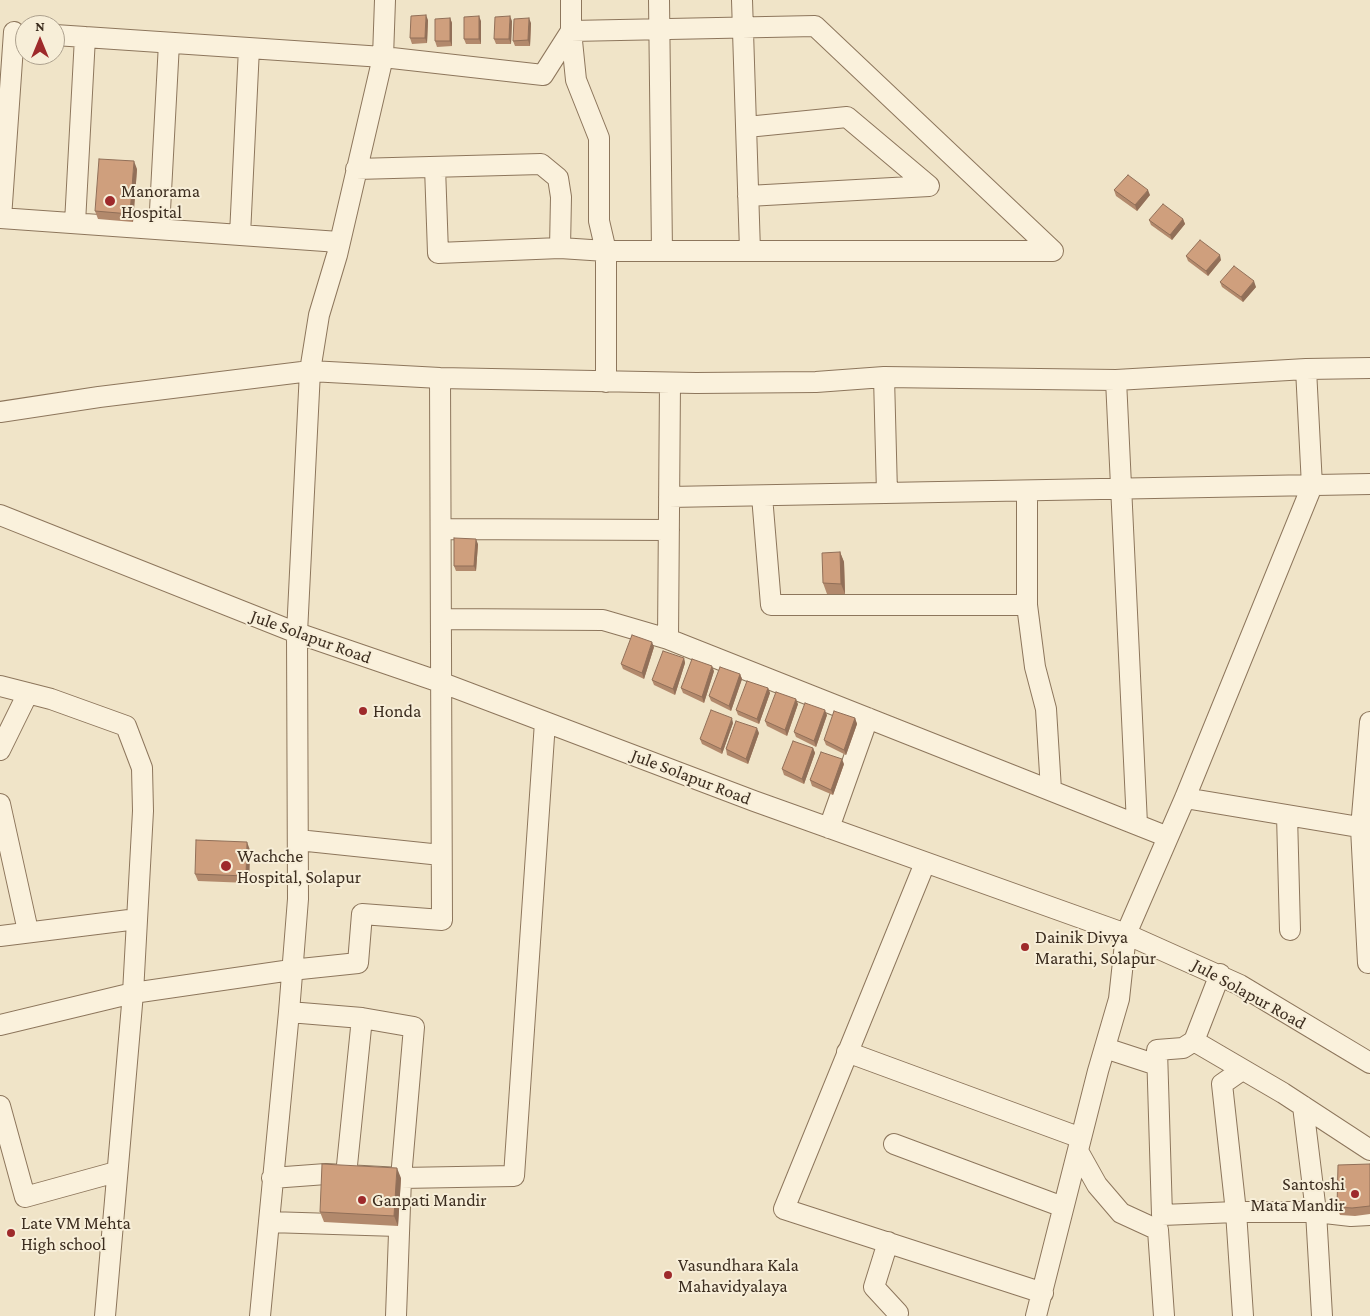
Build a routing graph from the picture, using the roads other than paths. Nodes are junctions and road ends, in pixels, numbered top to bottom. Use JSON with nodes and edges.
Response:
{"nodes":[{"id":1,"x":384,"y":0,"type":"edge"},
{"id":2,"x":571,"y":0,"type":"edge"},
{"id":3,"x":659,"y":0,"type":"edge"},
{"id":4,"x":742,"y":0,"type":"edge"},
{"id":5,"x":744,"y":28,"type":"junction"},
{"id":6,"x":658,"y":29,"type":"junction"},
{"id":7,"x":571,"y":31,"type":"junction"},
{"id":8,"x":13,"y":32,"type":"edge"},
{"id":9,"x":65,"y":36,"type":"edge"},
{"id":10,"x":85,"y":37,"type":"junction"},
{"id":11,"x":169,"y":42,"type":"junction"},
{"id":12,"x":249,"y":48,"type":"junction"},
{"id":13,"x":383,"y":57,"type":"junction"},
{"id":14,"x":746,"y":127,"type":"junction"},
{"id":15,"x":435,"y":167,"type":"junction"},
{"id":16,"x":356,"y":168,"type":"junction"},
{"id":17,"x":748,"y":196,"type":"junction"},
{"id":18,"x":0,"y":218,"type":"edge"},
{"id":19,"x":75,"y":223,"type":"junction"},
{"id":20,"x":159,"y":229,"type":"junction"},
{"id":21,"x":240,"y":235,"type":"junction"},
{"id":22,"x":340,"y":242,"type":"junction"},
{"id":23,"x":560,"y":248,"type":"junction"},
{"id":24,"x":606,"y":250,"type":"junction"},
{"id":25,"x":662,"y":250,"type":"junction"},
{"id":26,"x":750,"y":250,"type":"junction"},
{"id":27,"x":1370,"y":368,"type":"edge"},
{"id":28,"x":1306,"y":369,"type":"junction"},
{"id":29,"x":310,"y":371,"type":"junction"},
{"id":30,"x":884,"y":377,"type":"junction"},
{"id":31,"x":440,"y":378,"type":"junction"},
{"id":32,"x":1116,"y":380,"type":"junction"},
{"id":33,"x":606,"y":382,"type":"junction"},
{"id":34,"x":670,"y":383,"type":"junction"},
{"id":35,"x":0,"y":412,"type":"edge"},
{"id":36,"x":1370,"y":484,"type":"edge"},
{"id":37,"x":1312,"y":486,"type":"junction"},
{"id":38,"x":1121,"y":489,"type":"junction"},
{"id":39,"x":1027,"y":491,"type":"junction"},
{"id":40,"x":887,"y":493,"type":"junction"},
{"id":41,"x":762,"y":496,"type":"junction"},
{"id":42,"x":669,"y":498,"type":"junction"},
{"id":43,"x":0,"y":515,"type":"edge"},
{"id":44,"x":442,"y":529,"type":"junction"},
{"id":45,"x":669,"y":530,"type":"junction"},
{"id":46,"x":1027,"y":605,"type":"junction"},
{"id":47,"x":441,"y":619,"type":"junction"},
{"id":48,"x":297,"y":634,"type":"junction"},
{"id":49,"x":668,"y":639,"type":"junction"},
{"id":50,"x":440,"y":682,"type":"junction"},
{"id":51,"x":0,"y":686,"type":"edge"},
{"id":52,"x":28,"y":693,"type":"junction"},
{"id":53,"x":868,"y":718,"type":"junction"},
{"id":54,"x":545,"y":722,"type":"junction"},
{"id":55,"x":1370,"y":722,"type":"edge"},
{"id":56,"x":0,"y":750,"type":"edge"},
{"id":57,"x":1051,"y":790,"type":"junction"},
{"id":58,"x":1185,"y":798,"type":"junction"},
{"id":59,"x":0,"y":804,"type":"edge"},
{"id":60,"x":1287,"y":815,"type":"junction"},
{"id":61,"x":1136,"y":824,"type":"junction"},
{"id":62,"x":829,"y":828,"type":"junction"},
{"id":63,"x":1366,"y":828,"type":"edge"},
{"id":64,"x":1168,"y":837,"type":"junction"},
{"id":65,"x":298,"y":840,"type":"junction"},
{"id":66,"x":441,"y":855,"type":"junction"},
{"id":67,"x":926,"y":863,"type":"junction"},
{"id":68,"x":137,"y":919,"type":"junction"},
{"id":69,"x":1290,"y":930,"type":"dead end"},
{"id":70,"x":28,"y":931,"type":"junction"},
{"id":71,"x":1126,"y":934,"type":"junction"},
{"id":72,"x":0,"y":936,"type":"edge"},
{"id":73,"x":1368,"y":963,"type":"dead end"},
{"id":74,"x":291,"y":970,"type":"junction"},
{"id":75,"x":1220,"y":974,"type":"junction"},
{"id":76,"x":133,"y":993,"type":"junction"},
{"id":77,"x":289,"y":1012,"type":"junction"},
{"id":78,"x":362,"y":1018,"type":"junction"},
{"id":79,"x":0,"y":1025,"type":"edge"},
{"id":80,"x":1194,"y":1041,"type":"junction"},
{"id":81,"x":1105,"y":1048,"type":"junction"},
{"id":82,"x":847,"y":1052,"type":"junction"},
{"id":83,"x":1370,"y":1063,"type":"edge"},
{"id":84,"x":1157,"y":1065,"type":"junction"},
{"id":85,"x":1242,"y":1070,"type":"junction"},
{"id":86,"x":0,"y":1106,"type":"edge"},
{"id":87,"x":1303,"y":1106,"type":"junction"},
{"id":88,"x":894,"y":1144,"type":"dead end"},
{"id":89,"x":1079,"y":1144,"type":"junction"},
{"id":90,"x":1370,"y":1150,"type":"edge"},
{"id":91,"x":116,"y":1172,"type":"junction"},
{"id":92,"x":346,"y":1176,"type":"junction"},
{"id":93,"x":272,"y":1178,"type":"junction"},
{"id":94,"x":401,"y":1178,"type":"junction"},
{"id":95,"x":1063,"y":1207,"type":"junction"},
{"id":96,"x":1236,"y":1212,"type":"junction"},
{"id":97,"x":1316,"y":1212,"type":"junction"},
{"id":98,"x":1370,"y":1215,"type":"edge"},
{"id":99,"x":269,"y":1222,"type":"junction"},
{"id":100,"x":398,"y":1226,"type":"junction"},
{"id":101,"x":888,"y":1242,"type":"junction"},
{"id":102,"x":1044,"y":1293,"type":"junction"},
{"id":103,"x":104,"y":1316,"type":"edge"},
{"id":104,"x":260,"y":1316,"type":"edge"},
{"id":105,"x":396,"y":1316,"type":"edge"},
{"id":106,"x":897,"y":1316,"type":"edge"},
{"id":107,"x":1036,"y":1316,"type":"edge"},
{"id":108,"x":1164,"y":1316,"type":"edge"},
{"id":109,"x":1243,"y":1316,"type":"edge"},
{"id":110,"x":1322,"y":1316,"type":"edge"}],
"edges":[{"from":1,"to":13,"type":"street"},
{"from":2,"to":7,"type":"street"},
{"from":3,"to":6,"type":"street"},
{"from":4,"to":5,"type":"street"},
{"from":5,"to":6,"type":"street"},
{"from":5,"to":14,"type":"street"},
{"from":5,"to":26,"type":"street"},
{"from":6,"to":7,"type":"street"},
{"from":6,"to":25,"type":"street"},
{"from":7,"to":13,"type":"street"},
{"from":7,"to":24,"type":"street"},
{"from":8,"to":18,"type":"street"},
{"from":9,"to":10,"type":"street"},
{"from":10,"to":11,"type":"street"},
{"from":10,"to":19,"type":"street"},
{"from":11,"to":12,"type":"street"},
{"from":11,"to":20,"type":"street"},
{"from":12,"to":13,"type":"street"},
{"from":12,"to":21,"type":"street"},
{"from":13,"to":16,"type":"street"},
{"from":14,"to":17,"type":"street"},
{"from":14,"to":17,"type":"street"},
{"from":15,"to":16,"type":"street"},
{"from":15,"to":23,"type":"street"},
{"from":15,"to":23,"type":"street"},
{"from":16,"to":22,"type":"street"},
{"from":17,"to":26,"type":"street"},
{"from":18,"to":19,"type":"street"},
{"from":19,"to":20,"type":"street"},
{"from":20,"to":21,"type":"street"},
{"from":21,"to":22,"type":"street"},
{"from":22,"to":29,"type":"street"},
{"from":23,"to":24,"type":"street"},
{"from":24,"to":25,"type":"street"},
{"from":24,"to":33,"type":"street"},
{"from":25,"to":26,"type":"street"},
{"from":27,"to":28,"type":"street"},
{"from":28,"to":32,"type":"street"},
{"from":28,"to":37,"type":"street"},
{"from":29,"to":31,"type":"street"},
{"from":29,"to":35,"type":"street"},
{"from":29,"to":48,"type":"street"},
{"from":30,"to":32,"type":"street"},
{"from":30,"to":34,"type":"street"},
{"from":30,"to":40,"type":"street"},
{"from":31,"to":33,"type":"street"},
{"from":31,"to":44,"type":"street"},
{"from":32,"to":38,"type":"street"},
{"from":33,"to":34,"type":"street"},
{"from":34,"to":42,"type":"street"},
{"from":36,"to":37,"type":"street"},
{"from":37,"to":38,"type":"street"},
{"from":37,"to":58,"type":"street"},
{"from":38,"to":39,"type":"street"},
{"from":38,"to":61,"type":"street"},
{"from":39,"to":40,"type":"street"},
{"from":39,"to":46,"type":"street"},
{"from":40,"to":41,"type":"street"},
{"from":41,"to":42,"type":"street"},
{"from":41,"to":46,"type":"street"},
{"from":42,"to":45,"type":"street"},
{"from":43,"to":48,"type":"street","name":"Jule Solapur Road"},
{"from":44,"to":45,"type":"street"},
{"from":44,"to":47,"type":"street"},
{"from":45,"to":49,"type":"street"},
{"from":46,"to":57,"type":"street"},
{"from":47,"to":49,"type":"street"},
{"from":47,"to":50,"type":"street"},
{"from":48,"to":50,"type":"street","name":"Jule Solapur Road"},
{"from":48,"to":65,"type":"street"},
{"from":49,"to":53,"type":"street"},
{"from":50,"to":54,"type":"street","name":"Jule Solapur Road"},
{"from":50,"to":66,"type":"street"},
{"from":51,"to":52,"type":"street"},
{"from":52,"to":56,"type":"street"},
{"from":52,"to":68,"type":"street"},
{"from":53,"to":57,"type":"street"},
{"from":53,"to":62,"type":"street"},
{"from":54,"to":62,"type":"street","name":"Jule Solapur Road"},
{"from":54,"to":94,"type":"street"},
{"from":55,"to":63,"type":"street"},
{"from":57,"to":61,"type":"street"},
{"from":58,"to":60,"type":"street"},
{"from":58,"to":64,"type":"street"},
{"from":59,"to":70,"type":"street"},
{"from":60,"to":63,"type":"street"},
{"from":60,"to":69,"type":"street"},
{"from":61,"to":64,"type":"street"},
{"from":62,"to":67,"type":"street","name":"Jule Solapur Road"},
{"from":63,"to":73,"type":"street"},
{"from":64,"to":71,"type":"street"},
{"from":65,"to":66,"type":"street"},
{"from":65,"to":74,"type":"street"},
{"from":66,"to":74,"type":"street"},
{"from":67,"to":71,"type":"street","name":"Jule Solapur Road"},
{"from":67,"to":82,"type":"street"},
{"from":68,"to":70,"type":"street"},
{"from":68,"to":76,"type":"street"},
{"from":70,"to":72,"type":"street"},
{"from":71,"to":75,"type":"street","name":"Jule Solapur Road"},
{"from":71,"to":81,"type":"street"},
{"from":74,"to":76,"type":"street"},
{"from":74,"to":77,"type":"street"},
{"from":75,"to":80,"type":"street"},
{"from":75,"to":83,"type":"street","name":"Jule Solapur Road"},
{"from":76,"to":79,"type":"street"},
{"from":76,"to":91,"type":"street"},
{"from":77,"to":78,"type":"street"},
{"from":77,"to":93,"type":"street"},
{"from":78,"to":92,"type":"street"},
{"from":78,"to":94,"type":"street"},
{"from":80,"to":84,"type":"street"},
{"from":80,"to":85,"type":"street"},
{"from":81,"to":84,"type":"street"},
{"from":81,"to":89,"type":"street"},
{"from":82,"to":89,"type":"street"},
{"from":82,"to":101,"type":"street"},
{"from":84,"to":96,"type":"street"},
{"from":85,"to":87,"type":"street"},
{"from":85,"to":96,"type":"street"},
{"from":86,"to":91,"type":"street"},
{"from":87,"to":90,"type":"street"},
{"from":87,"to":97,"type":"street"},
{"from":88,"to":95,"type":"street"},
{"from":89,"to":95,"type":"street"},
{"from":89,"to":108,"type":"street"},
{"from":91,"to":103,"type":"street"},
{"from":92,"to":93,"type":"street"},
{"from":92,"to":94,"type":"street"},
{"from":93,"to":99,"type":"street"},
{"from":94,"to":100,"type":"street"},
{"from":95,"to":102,"type":"street"},
{"from":96,"to":97,"type":"street"},
{"from":96,"to":109,"type":"street"},
{"from":97,"to":98,"type":"street"},
{"from":97,"to":110,"type":"street"},
{"from":99,"to":100,"type":"street"},
{"from":99,"to":104,"type":"street"},
{"from":100,"to":105,"type":"street"},
{"from":101,"to":102,"type":"street"},
{"from":101,"to":106,"type":"street"},
{"from":102,"to":107,"type":"street"}]}
